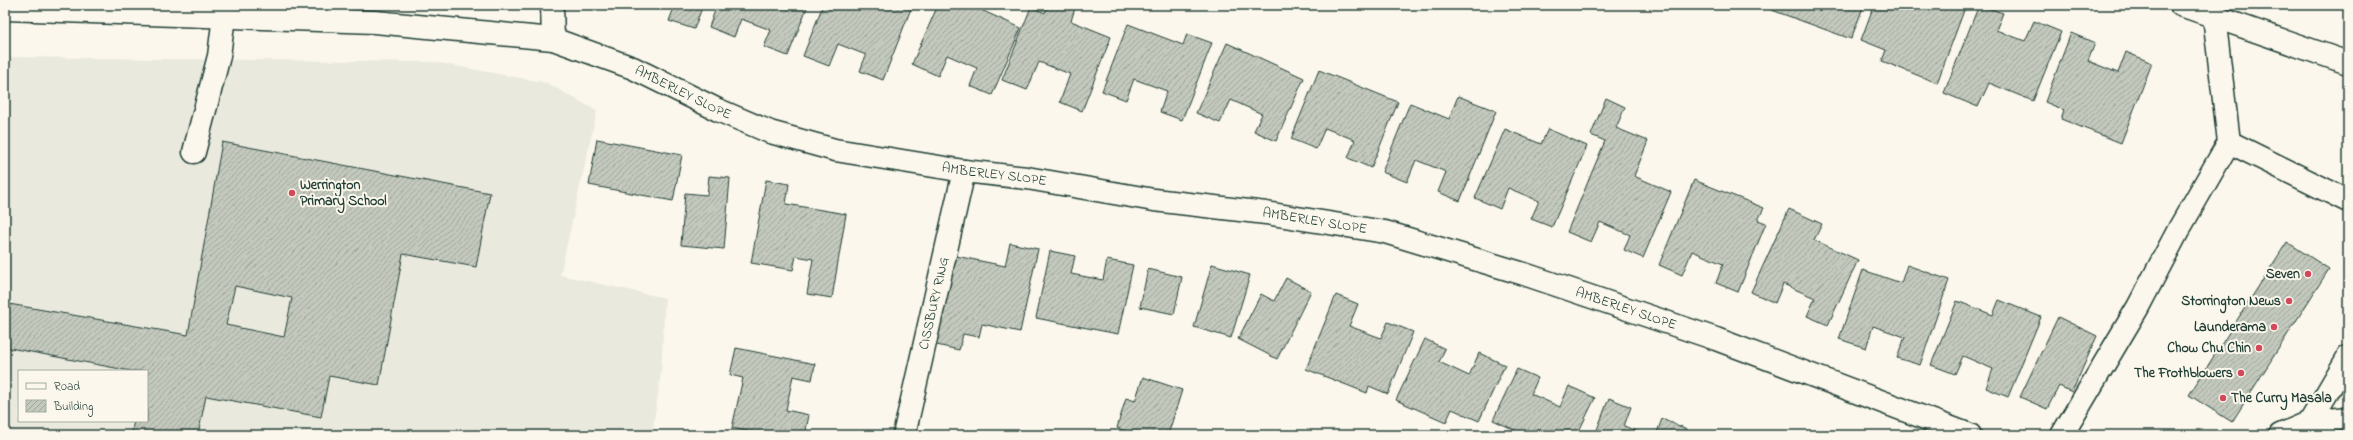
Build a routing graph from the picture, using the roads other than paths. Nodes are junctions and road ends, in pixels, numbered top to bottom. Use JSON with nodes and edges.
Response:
{"nodes":[{"id":1,"x":552,"y":5,"type":"edge"},
{"id":2,"x":2181,"y":5,"type":"edge"},
{"id":3,"x":115,"y":8,"type":"edge"},
{"id":4,"x":5,"y":9,"type":"edge"},
{"id":5,"x":224,"y":16,"type":"junction"},
{"id":6,"x":2214,"y":16,"type":"junction"},
{"id":7,"x":553,"y":39,"type":"junction"},
{"id":8,"x":2348,"y":63,"type":"edge"},
{"id":9,"x":2229,"y":142,"type":"junction"},
{"id":10,"x":194,"y":152,"type":"dead end"},
{"id":11,"x":964,"y":171,"type":"junction"},
{"id":12,"x":2348,"y":201,"type":"edge"},
{"id":13,"x":2348,"y":357,"type":"edge"},
{"id":14,"x":2348,"y":418,"type":"edge"},
{"id":15,"x":2310,"y":422,"type":"junction"},
{"id":16,"x":904,"y":435,"type":"edge"},
{"id":17,"x":1970,"y":435,"type":"edge"},
{"id":18,"x":2062,"y":435,"type":"edge"},
{"id":19,"x":2280,"y":435,"type":"edge"}],
"edges":[{"from":1,"to":7,"type":"street"},
{"from":2,"to":6,"type":"street"},
{"from":3,"to":4,"type":"street","name":"AMBERLEY SLOPE"},
{"from":3,"to":5,"type":"street","name":"AMBERLEY SLOPE"},
{"from":5,"to":7,"type":"street","name":"AMBERLEY SLOPE"},
{"from":5,"to":10,"type":"street"},
{"from":6,"to":8,"type":"street"},
{"from":6,"to":9,"type":"street"},
{"from":7,"to":11,"type":"street","name":"AMBERLEY SLOPE"},
{"from":9,"to":12,"type":"street"},
{"from":9,"to":18,"type":"street"},
{"from":11,"to":16,"type":"street","name":"CISSBURY RING"},
{"from":11,"to":17,"type":"street","name":"AMBERLEY SLOPE"},
{"from":13,"to":15,"type":"street"},
{"from":14,"to":15,"type":"street"},
{"from":15,"to":19,"type":"street"}]}
